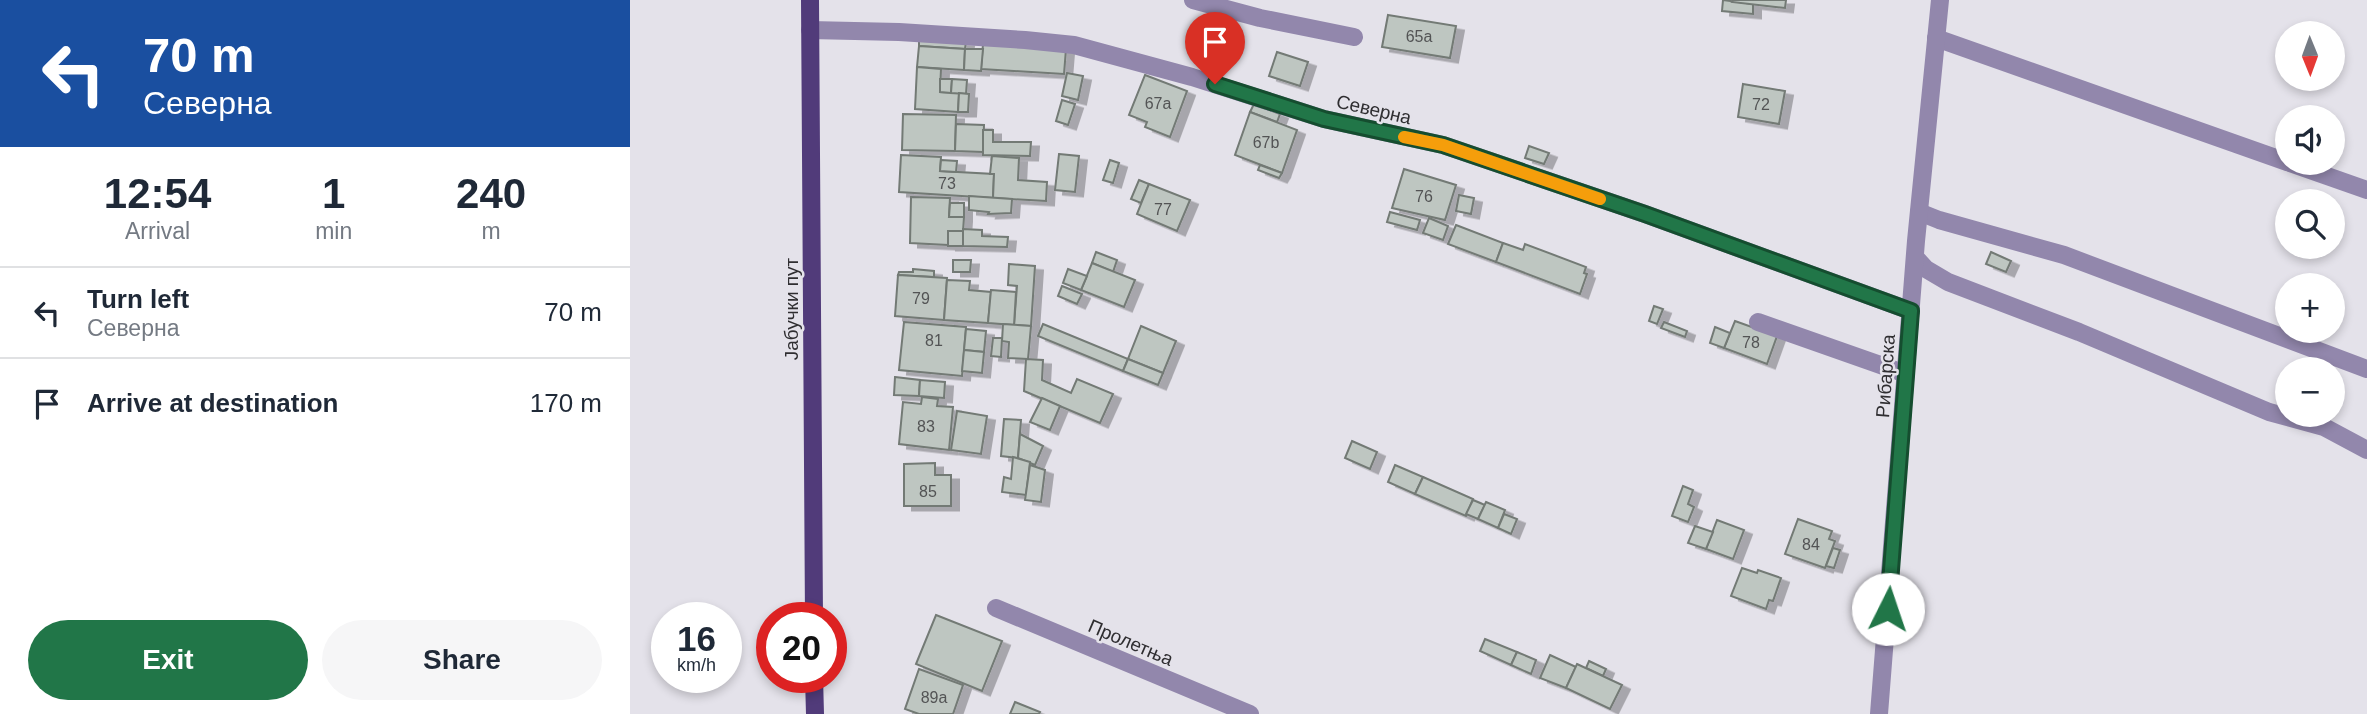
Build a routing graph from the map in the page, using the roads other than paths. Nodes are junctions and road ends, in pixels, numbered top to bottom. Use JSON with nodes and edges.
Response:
{"nodes":[{"id":1,"x":810,"y":0,"type":"edge"},
{"id":2,"x":1193,"y":0,"type":"edge"},
{"id":3,"x":1940,"y":0,"type":"edge"},
{"id":4,"x":810,"y":30,"type":"junction"},
{"id":5,"x":1353,"y":37,"type":"dead end"},
{"id":6,"x":1936,"y":38,"type":"junction"},
{"id":7,"x":2275,"y":157,"type":"edge"},
{"id":8,"x":2325,"y":175,"type":"edge"},
{"id":9,"x":2367,"y":190,"type":"edge"},
{"id":10,"x":1919,"y":212,"type":"junction"},
{"id":11,"x":1915,"y":257,"type":"junction"},
{"id":12,"x":1911,"y":311,"type":"junction"},
{"id":13,"x":1758,"y":322,"type":"dead end"},
{"id":14,"x":2367,"y":369,"type":"edge"},
{"id":15,"x":1906,"y":374,"type":"junction"},
{"id":16,"x":2367,"y":450,"type":"edge"},
{"id":17,"x":814,"y":602,"type":"edge"},
{"id":18,"x":996,"y":608,"type":"dead end"},
{"id":19,"x":814,"y":693,"type":"edge"},
{"id":20,"x":815,"y":714,"type":"edge"},
{"id":21,"x":1250,"y":714,"type":"edge"},
{"id":22,"x":1879,"y":714,"type":"edge"}],
"edges":[{"from":1,"to":4,"type":"main road","name":"Јабучки пут"},
{"from":2,"to":5,"type":"lane"},
{"from":3,"to":6,"type":"lane","name":"Рибарска"},
{"from":4,"to":12,"type":"lane","name":"Северна"},
{"from":4,"to":17,"type":"main road","name":"Јабучки пут"},
{"from":6,"to":7,"type":"lane"},
{"from":6,"to":10,"type":"lane","name":"Рибарска"},
{"from":8,"to":9,"type":"lane"},
{"from":10,"to":11,"type":"lane","name":"Рибарска"},
{"from":10,"to":14,"type":"lane"},
{"from":11,"to":12,"type":"lane","name":"Рибарска"},
{"from":11,"to":16,"type":"lane"},
{"from":12,"to":15,"type":"lane","name":"Рибарска"},
{"from":13,"to":15,"type":"lane"},
{"from":15,"to":22,"type":"lane","name":"Рибарска"},
{"from":18,"to":21,"type":"lane","name":"Пролетња"},
{"from":19,"to":20,"type":"main road"}]}
